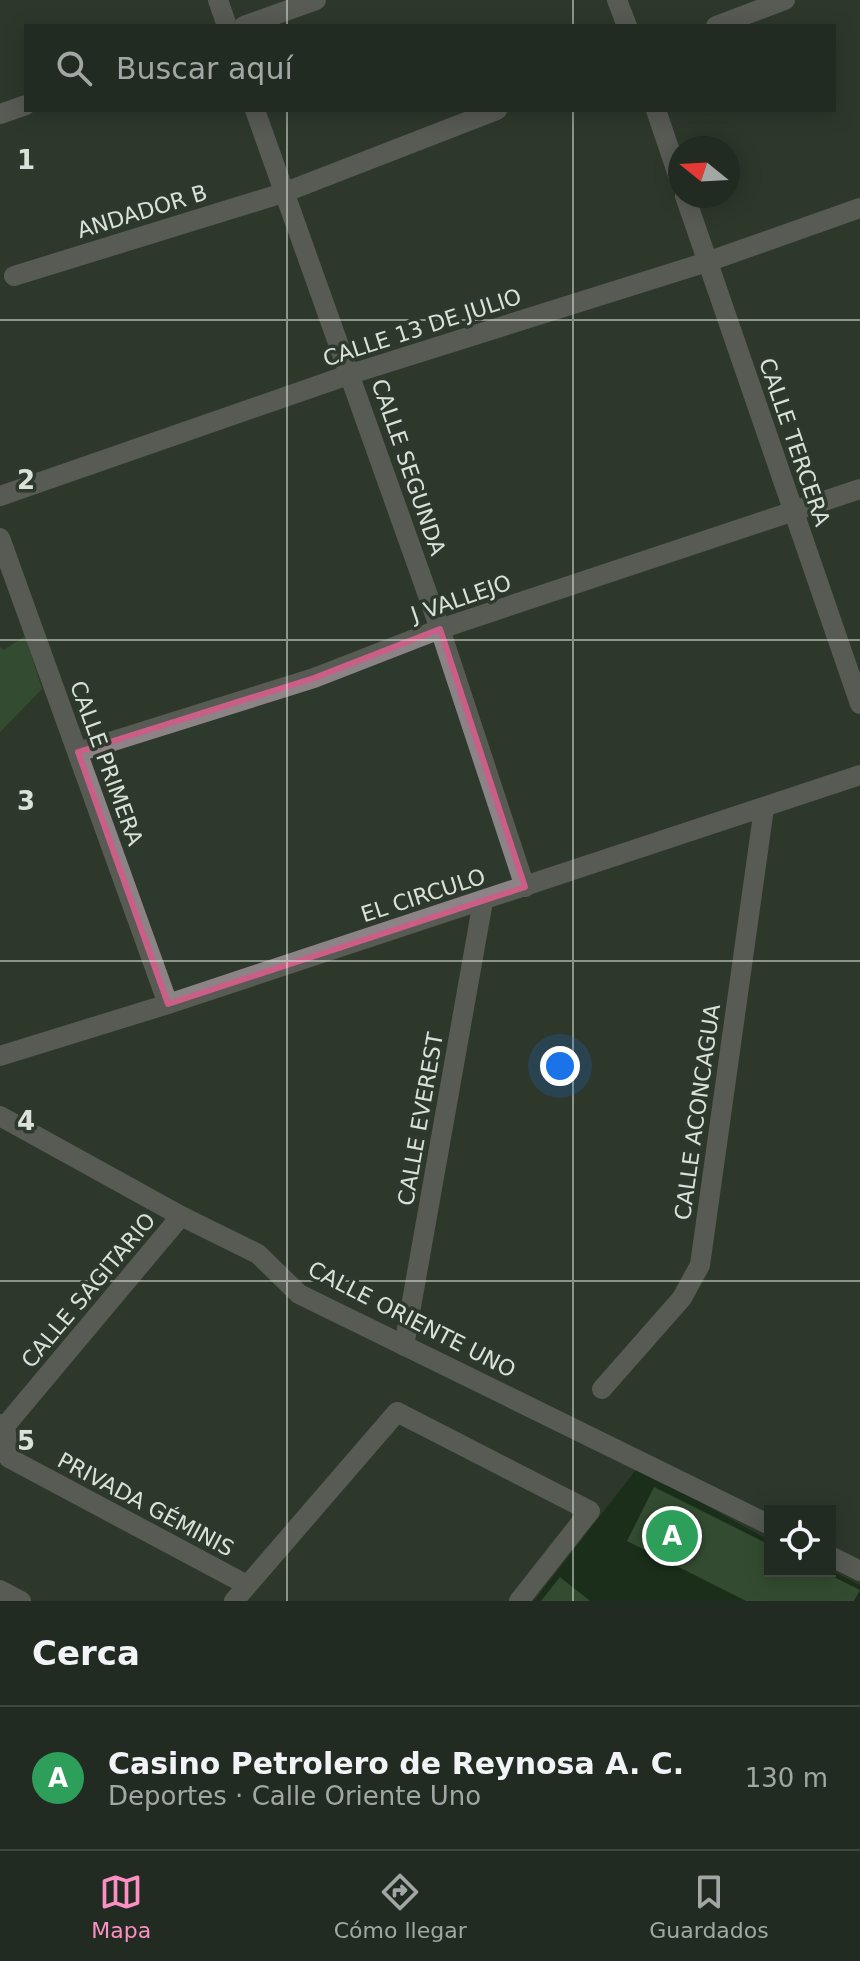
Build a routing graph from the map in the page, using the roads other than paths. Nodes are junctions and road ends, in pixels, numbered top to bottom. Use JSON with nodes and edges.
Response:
{"nodes":[{"id":1,"x":218,"y":0,"type":"edge"},
{"id":2,"x":316,"y":0,"type":"edge"},
{"id":3,"x":617,"y":0,"type":"edge"},
{"id":4,"x":785,"y":0,"type":"edge"},
{"id":5,"x":226,"y":24,"type":"edge"},
{"id":6,"x":250,"y":24,"type":"edge"},
{"id":7,"x":626,"y":24,"type":"edge"},
{"id":8,"x":721,"y":24,"type":"edge"},
{"id":9,"x":24,"y":106,"type":"edge"},
{"id":10,"x":256,"y":112,"type":"edge"},
{"id":11,"x":492,"y":112,"type":"edge"},
{"id":12,"x":657,"y":112,"type":"edge"},
{"id":13,"x":0,"y":114,"type":"edge"},
{"id":14,"x":668,"y":146,"type":"edge"},
{"id":15,"x":283,"y":193,"type":"junction"},
{"id":16,"x":689,"y":208,"type":"edge"},
{"id":17,"x":860,"y":208,"type":"edge"},
{"id":18,"x":707,"y":262,"type":"junction"},
{"id":19,"x":14,"y":276,"type":"dead end"},
{"id":20,"x":351,"y":374,"type":"junction"},
{"id":21,"x":860,"y":489,"type":"edge"},
{"id":22,"x":0,"y":496,"type":"edge"},
{"id":23,"x":793,"y":511,"type":"junction"},
{"id":24,"x":0,"y":538,"type":"edge"},
{"id":25,"x":440,"y":629,"type":"junction"},
{"id":26,"x":860,"y":704,"type":"edge"},
{"id":27,"x":78,"y":752,"type":"junction"},
{"id":28,"x":860,"y":775,"type":"edge"},
{"id":29,"x":764,"y":808,"type":"junction"},
{"id":30,"x":525,"y":887,"type":"junction"},
{"id":31,"x":483,"y":901,"type":"junction"},
{"id":32,"x":168,"y":1004,"type":"junction"},
{"id":33,"x":0,"y":1056,"type":"edge"},
{"id":34,"x":0,"y":1116,"type":"edge"},
{"id":35,"x":181,"y":1216,"type":"junction"},
{"id":36,"x":404,"y":1346,"type":"junction"},
{"id":37,"x":602,"y":1389,"type":"dead end"},
{"id":38,"x":2,"y":1427,"type":"edge"},
{"id":39,"x":764,"y":1522,"type":"edge"},
{"id":40,"x":836,"y":1559,"type":"edge"},
{"id":41,"x":860,"y":1571,"type":"edge"},
{"id":42,"x":0,"y":1590,"type":"edge"},
{"id":43,"x":240,"y":1593,"type":"edge"},
{"id":44,"x":21,"y":1601,"type":"edge"},
{"id":45,"x":519,"y":1601,"type":"edge"}],
"edges":[{"from":1,"to":5,"type":"street"},
{"from":2,"to":6,"type":"street"},
{"from":3,"to":7,"type":"street"},
{"from":4,"to":8,"type":"street"},
{"from":9,"to":13,"type":"street"},
{"from":10,"to":15,"type":"street","name":"CALLE SEGUNDA"},
{"from":11,"to":15,"type":"street","name":"ANDADOR B"},
{"from":12,"to":14,"type":"street"},
{"from":15,"to":19,"type":"street","name":"ANDADOR B"},
{"from":15,"to":20,"type":"street","name":"CALLE SEGUNDA"},
{"from":16,"to":18,"type":"street","name":"CALLE TERCERA"},
{"from":17,"to":18,"type":"street","name":"CALLE 13 DE JULIO"},
{"from":18,"to":20,"type":"street","name":"CALLE 13 DE JULIO"},
{"from":18,"to":23,"type":"street","name":"CALLE TERCERA"},
{"from":20,"to":22,"type":"street","name":"CALLE 13 DE JULIO"},
{"from":20,"to":25,"type":"street","name":"CALLE SEGUNDA"},
{"from":21,"to":23,"type":"street","name":"J VALLEJO"},
{"from":23,"to":25,"type":"street","name":"J VALLEJO"},
{"from":23,"to":26,"type":"street","name":"CALLE TERCERA"},
{"from":24,"to":27,"type":"street","name":"CALLE PRIMERA"},
{"from":25,"to":27,"type":"street","name":"J VALLEJO"},
{"from":25,"to":30,"type":"street","name":"CALLE SEGUNDA"},
{"from":27,"to":32,"type":"street","name":"CALLE PRIMERA"},
{"from":28,"to":29,"type":"street","name":"EL CIRCULO"},
{"from":29,"to":30,"type":"street","name":"EL CIRCULO"},
{"from":29,"to":37,"type":"street","name":"CALLE ACONCAGUA"},
{"from":30,"to":31,"type":"street","name":"EL CIRCULO"},
{"from":31,"to":32,"type":"street","name":"EL CIRCULO"},
{"from":31,"to":36,"type":"street","name":"CALLE EVEREST"},
{"from":32,"to":33,"type":"street","name":"EL CIRCULO"},
{"from":34,"to":35,"type":"street","name":"CALLE ORIENTE UNO"},
{"from":35,"to":36,"type":"street","name":"CALLE ORIENTE UNO"},
{"from":35,"to":38,"type":"street","name":"CALLE SAGITARIO"},
{"from":36,"to":39,"type":"street","name":"CALLE ORIENTE UNO"},
{"from":38,"to":43,"type":"street","name":"PRIVADA GÉMINIS"},
{"from":40,"to":41,"type":"street"},
{"from":42,"to":44,"type":"street"},
{"from":43,"to":45,"type":"street"}]}
